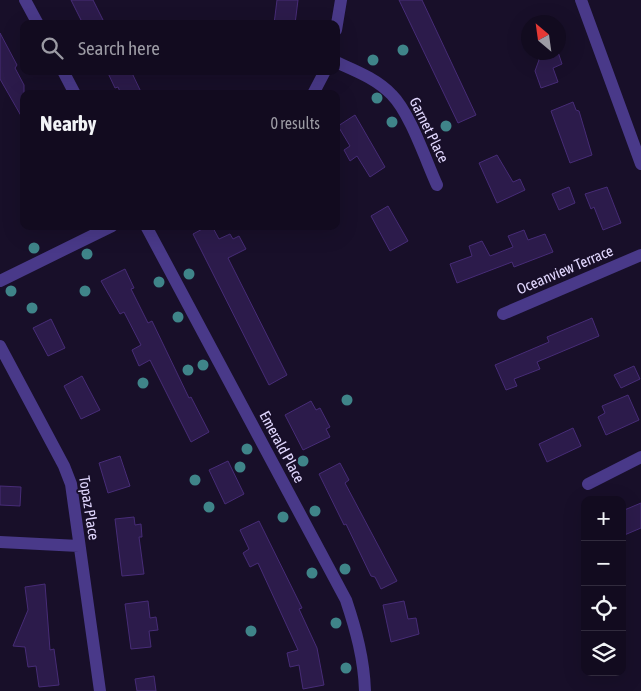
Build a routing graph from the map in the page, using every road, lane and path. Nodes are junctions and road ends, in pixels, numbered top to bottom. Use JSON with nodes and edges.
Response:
{"nodes":[{"id":1,"x":25,"y":0,"type":"edge"},
{"id":2,"x":341,"y":0,"type":"edge"},
{"id":3,"x":581,"y":0,"type":"edge"},
{"id":4,"x":36,"y":20,"type":"edge"},
{"id":5,"x":338,"y":20,"type":"edge"},
{"id":6,"x":340,"y":64,"type":"edge"},
{"id":7,"x":65,"y":75,"type":"edge"},
{"id":8,"x":323,"y":75,"type":"edge"},
{"id":9,"x":73,"y":90,"type":"edge"},
{"id":10,"x":315,"y":90,"type":"edge"},
{"id":11,"x":641,"y":164,"type":"edge"},
{"id":12,"x":437,"y":185,"type":"dead end"},
{"id":13,"x":104,"y":230,"type":"edge"},
{"id":14,"x":148,"y":230,"type":"edge"},
{"id":15,"x":641,"y":256,"type":"edge"},
{"id":16,"x":0,"y":281,"type":"edge"},
{"id":17,"x":503,"y":314,"type":"dead end"},
{"id":18,"x":0,"y":346,"type":"edge"},
{"id":19,"x":641,"y":457,"type":"edge"},
{"id":20,"x":588,"y":484,"type":"dead end"},
{"id":21,"x":0,"y":542,"type":"edge"},
{"id":22,"x":79,"y":546,"type":"junction"},
{"id":23,"x":100,"y":691,"type":"edge"},
{"id":24,"x":365,"y":691,"type":"edge"}],
"edges":[{"from":1,"to":4,"type":"street"},
{"from":2,"to":5,"type":"street"},
{"from":3,"to":11,"type":"street"},
{"from":6,"to":12,"type":"street","name":"Garnet Place"},
{"from":7,"to":9,"type":"street"},
{"from":8,"to":10,"type":"street"},
{"from":13,"to":16,"type":"street"},
{"from":14,"to":24,"type":"street","name":"Emerald Place"},
{"from":15,"to":17,"type":"street","name":"Oceanview Terrace"},
{"from":18,"to":22,"type":"street","name":"Topaz Place"},
{"from":19,"to":20,"type":"street"},
{"from":21,"to":22,"type":"street"},
{"from":22,"to":23,"type":"street","name":"Topaz Place"}]}
